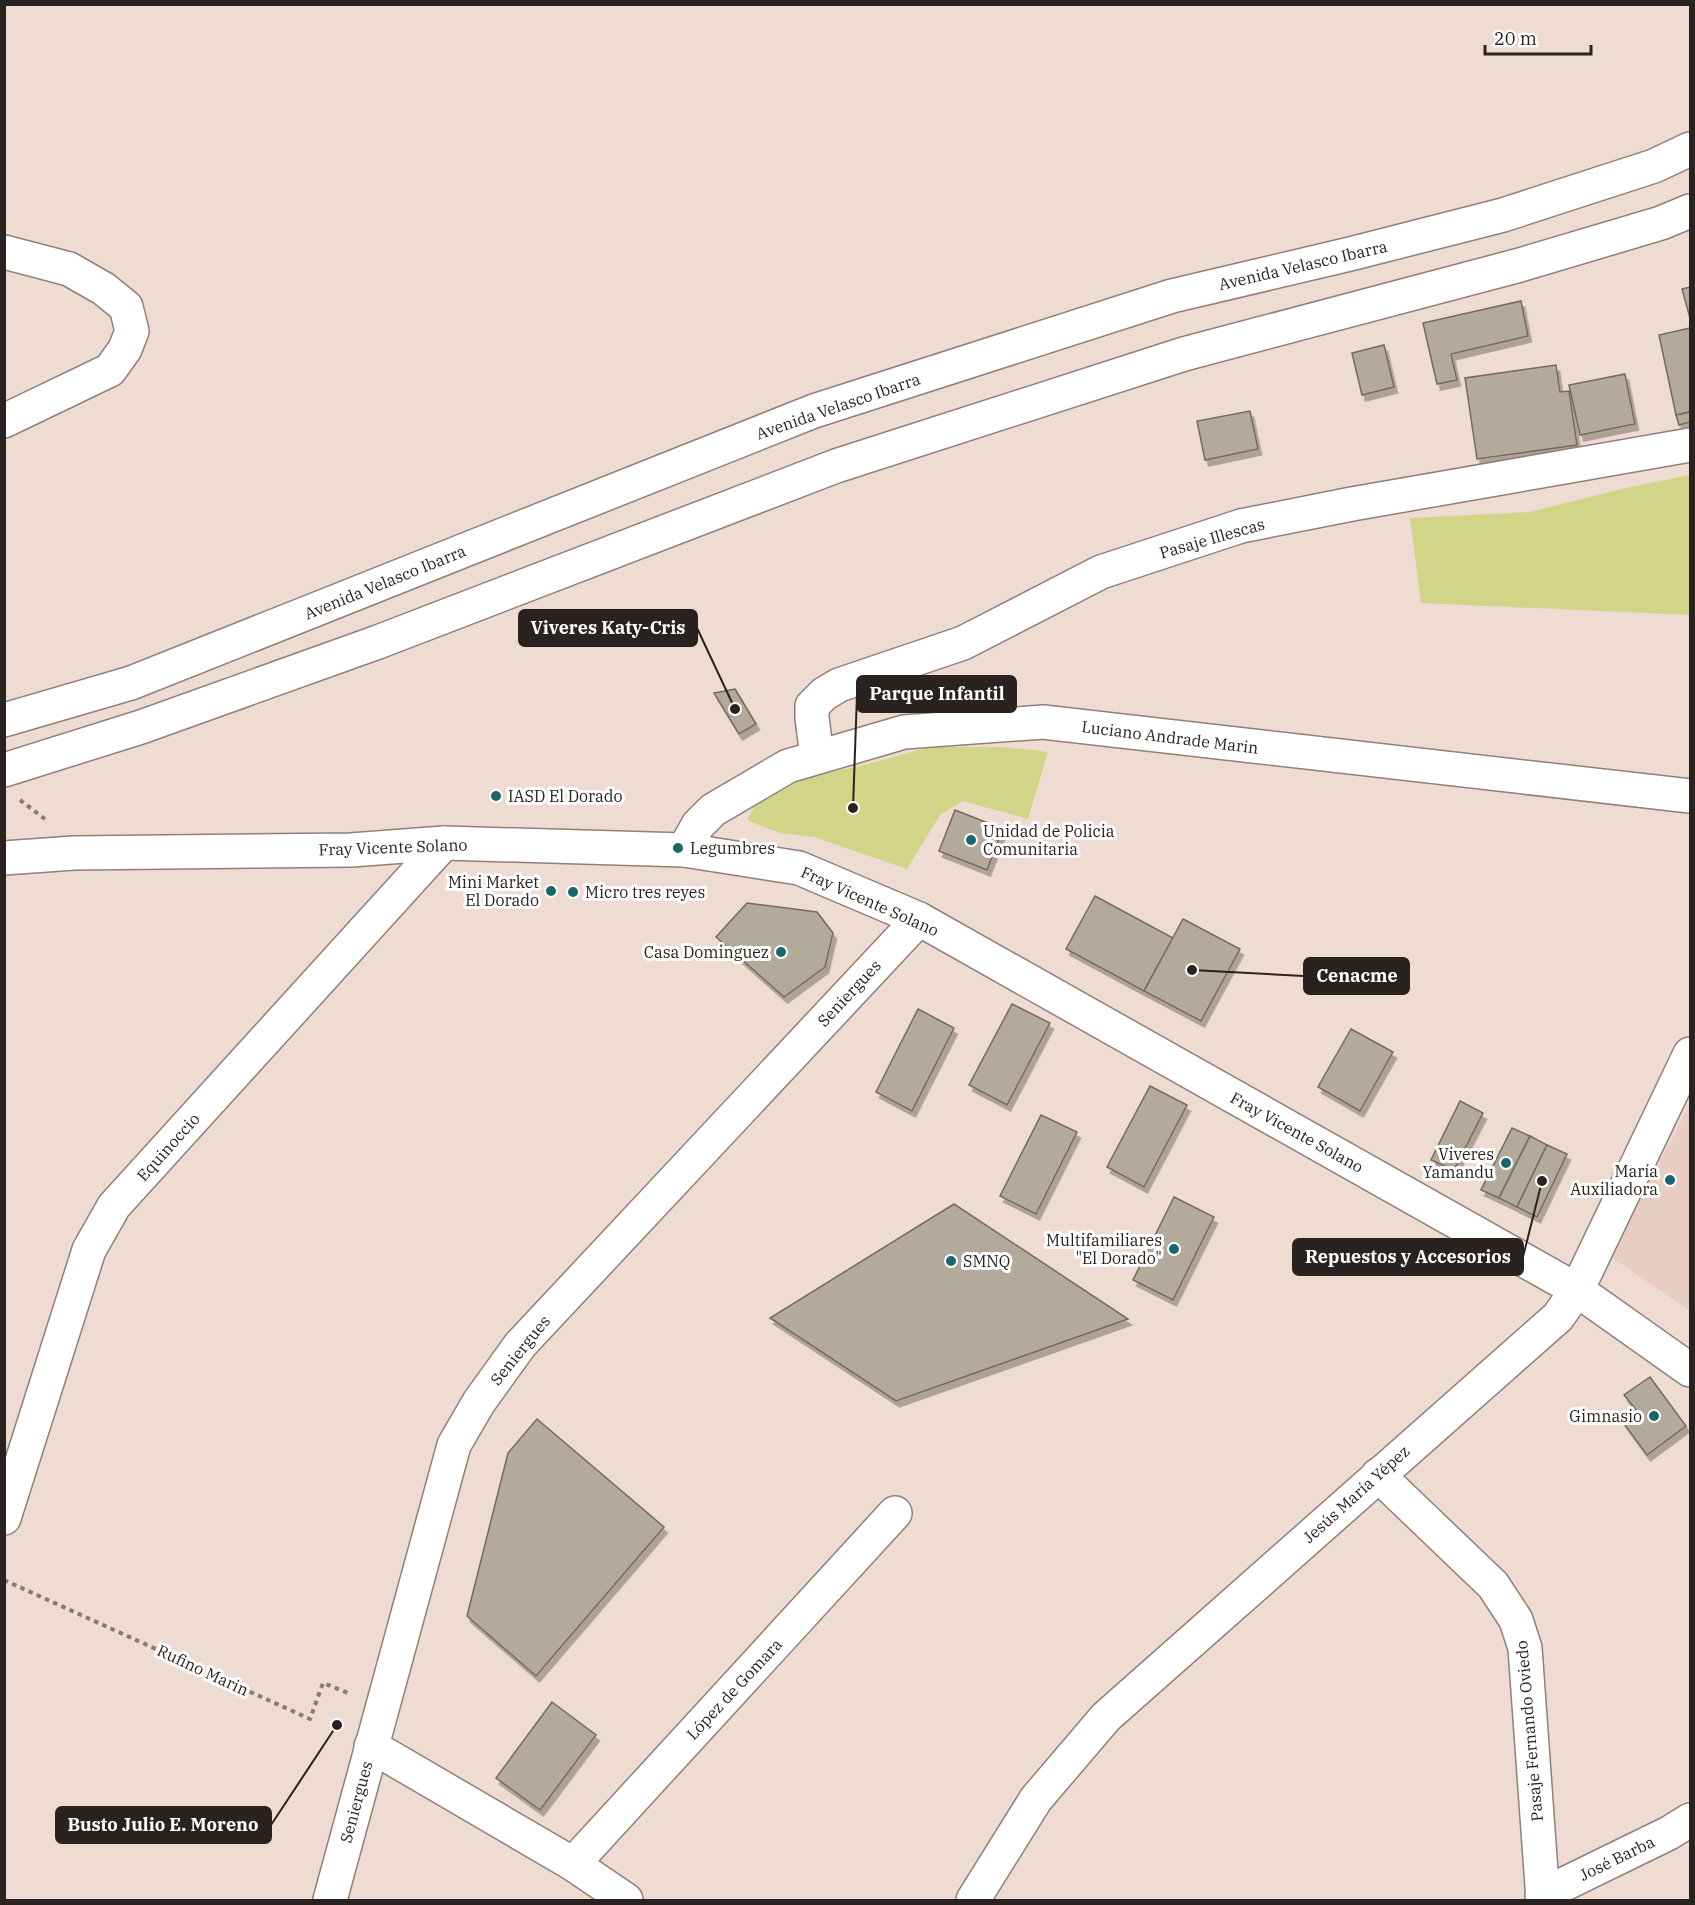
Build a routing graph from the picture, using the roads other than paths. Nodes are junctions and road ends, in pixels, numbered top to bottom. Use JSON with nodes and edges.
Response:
{"nodes":[{"id":1,"x":1690,"y":149,"type":"edge"},
{"id":2,"x":1690,"y":211,"type":"edge"},
{"id":3,"x":4,"y":252,"type":"edge"},
{"id":4,"x":4,"y":421,"type":"edge"},
{"id":5,"x":1690,"y":445,"type":"edge"},
{"id":6,"x":4,"y":720,"type":"edge"},
{"id":7,"x":817,"y":757,"type":"junction"},
{"id":8,"x":9,"y":783,"type":"edge"},
{"id":9,"x":1690,"y":796,"type":"edge"},
{"id":10,"x":444,"y":843,"type":"junction"},
{"id":11,"x":684,"y":850,"type":"junction"},
{"id":12,"x":4,"y":858,"type":"edge"},
{"id":13,"x":919,"y":918,"type":"junction"},
{"id":14,"x":1690,"y":1054,"type":"edge"},
{"id":15,"x":1578,"y":1290,"type":"junction"},
{"id":16,"x":1690,"y":1370,"type":"edge"},
{"id":17,"x":1378,"y":1474,"type":"junction"},
{"id":18,"x":895,"y":1513,"type":"dead end"},
{"id":19,"x":4,"y":1518,"type":"edge"},
{"id":20,"x":371,"y":1746,"type":"junction"},
{"id":21,"x":1690,"y":1820,"type":"edge"},
{"id":22,"x":573,"y":1864,"type":"junction"},
{"id":23,"x":1543,"y":1898,"type":"edge"},
{"id":24,"x":330,"y":1900,"type":"edge"},
{"id":25,"x":626,"y":1900,"type":"edge"},
{"id":26,"x":973,"y":1900,"type":"edge"}],
"edges":[{"from":1,"to":6,"type":"street","name":"Avenida Velasco Ibarra"},
{"from":2,"to":8,"type":"street"},
{"from":3,"to":4,"type":"street"},
{"from":5,"to":7,"type":"street","name":"Pasaje Illescas"},
{"from":7,"to":9,"type":"street","name":"Luciano Andrade Marin"},
{"from":7,"to":11,"type":"street","name":"Luciano Andrade Marin"},
{"from":10,"to":11,"type":"street","name":"Fray Vicente Solano"},
{"from":10,"to":12,"type":"street","name":"Fray Vicente Solano"},
{"from":10,"to":19,"type":"street","name":"Equinoccio"},
{"from":11,"to":13,"type":"street","name":"Fray Vicente Solano"},
{"from":13,"to":15,"type":"street","name":"Fray Vicente Solano"},
{"from":13,"to":20,"type":"street","name":"Seniergues"},
{"from":14,"to":15,"type":"street","name":"Jesús María Yépez"},
{"from":15,"to":16,"type":"street","name":"Fray Vicente Solano"},
{"from":15,"to":17,"type":"street","name":"Jesús María Yépez"},
{"from":17,"to":23,"type":"street","name":"Pasaje Fernando Oviedo"},
{"from":17,"to":26,"type":"street","name":"Jesús María Yépez"},
{"from":18,"to":22,"type":"street","name":"López de Gomara"},
{"from":20,"to":22,"type":"street"},
{"from":20,"to":24,"type":"street","name":"Seniergues"},
{"from":21,"to":23,"type":"street","name":"José Barba"},
{"from":22,"to":25,"type":"street"}]}
